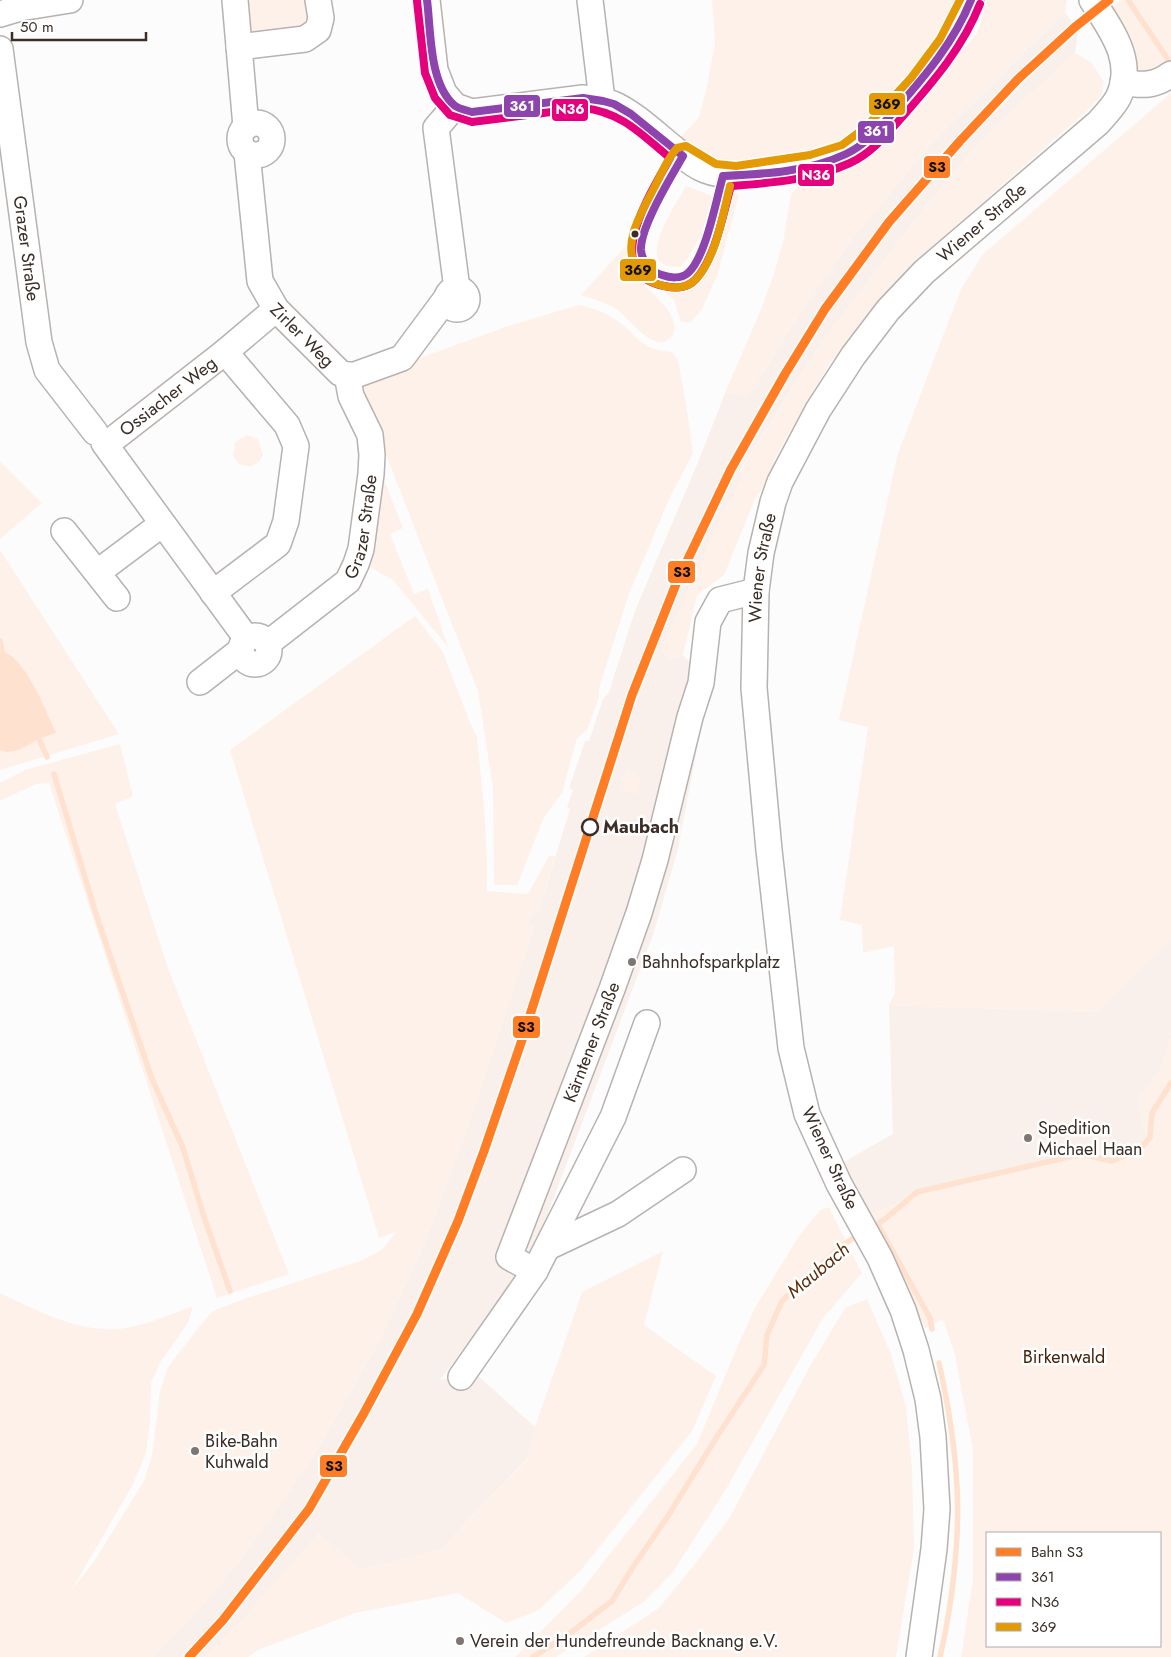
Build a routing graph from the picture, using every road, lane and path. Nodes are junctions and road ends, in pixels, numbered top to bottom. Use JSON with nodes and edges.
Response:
{"nodes":[{"id":1,"x":70,"y":0,"type":"edge"},
{"id":2,"x":234,"y":0,"type":"edge"},
{"id":3,"x":318,"y":0,"type":"edge"},
{"id":4,"x":427,"y":0,"type":"edge"},
{"id":5,"x":590,"y":0,"type":"edge"},
{"id":6,"x":971,"y":0,"type":"edge"},
{"id":7,"x":1092,"y":0,"type":"edge"},
{"id":8,"x":0,"y":14,"type":"edge"},
{"id":9,"x":239,"y":47,"type":"junction"},
{"id":10,"x":0,"y":49,"type":"edge"},
{"id":11,"x":1166,"y":77,"type":"edge"},
{"id":12,"x":1123,"y":82,"type":"junction"},
{"id":13,"x":602,"y":100,"type":"junction"},
{"id":14,"x":455,"y":106,"type":"junction"},
{"id":15,"x":276,"y":309,"type":"junction"},
{"id":16,"x":225,"y":352,"type":"junction"},
{"id":17,"x":346,"y":375,"type":"junction"},
{"id":18,"x":104,"y":438,"type":"junction"},
{"id":19,"x":162,"y":524,"type":"junction"},
{"id":20,"x":64,"y":530,"type":"dead end"},
{"id":21,"x":98,"y":572,"type":"junction"},
{"id":22,"x":213,"y":592,"type":"junction"},
{"id":23,"x":756,"y":592,"type":"junction"},
{"id":24,"x":117,"y":598,"type":"dead end"},
{"id":25,"x":251,"y":644,"type":"junction"},
{"id":26,"x":200,"y":682,"type":"dead end"},
{"id":27,"x":646,"y":1023,"type":"dead end"},
{"id":28,"x":683,"y":1170,"type":"dead end"},
{"id":29,"x":548,"y":1247,"type":"junction"},
{"id":30,"x":535,"y":1271,"type":"junction"},
{"id":31,"x":461,"y":1377,"type":"dead end"},
{"id":32,"x":918,"y":1657,"type":"edge"}],
"edges":[{"from":1,"to":8,"type":"street"},
{"from":2,"to":9,"type":"street"},
{"from":3,"to":9,"type":"street"},
{"from":4,"to":14,"type":"street"},
{"from":5,"to":13,"type":"street"},
{"from":6,"to":13,"type":"street"},
{"from":7,"to":12,"type":"street","name":"Wiener Straße"},
{"from":9,"to":15,"type":"street","name":"Zirler Weg"},
{"from":10,"to":18,"type":"street","name":"Grazer Straße"},
{"from":11,"to":12,"type":"street"},
{"from":12,"to":23,"type":"street","name":"Wiener Straße"},
{"from":13,"to":14,"type":"street"},
{"from":14,"to":17,"type":"street","name":"Zirler Weg"},
{"from":15,"to":16,"type":"street","name":"Ossiacher Weg"},
{"from":15,"to":17,"type":"street","name":"Zirler Weg"},
{"from":16,"to":18,"type":"street","name":"Ossiacher Weg"},
{"from":16,"to":22,"type":"street","name":"Ossiacher Weg"},
{"from":17,"to":25,"type":"street","name":"Grazer Straße"},
{"from":18,"to":19,"type":"street","name":"Grazer Straße"},
{"from":19,"to":21,"type":"street"},
{"from":19,"to":22,"type":"street","name":"Grazer Straße"},
{"from":20,"to":21,"type":"street"},
{"from":21,"to":24,"type":"street"},
{"from":22,"to":25,"type":"street","name":"Grazer Straße"},
{"from":23,"to":30,"type":"street","name":"Kärntener Straße"},
{"from":23,"to":32,"type":"street","name":"Wiener Straße"},
{"from":25,"to":26,"type":"street","name":"Grazer Straße"},
{"from":27,"to":29,"type":"street"},
{"from":28,"to":29,"type":"street"},
{"from":29,"to":30,"type":"street"},
{"from":30,"to":31,"type":"street"}]}
